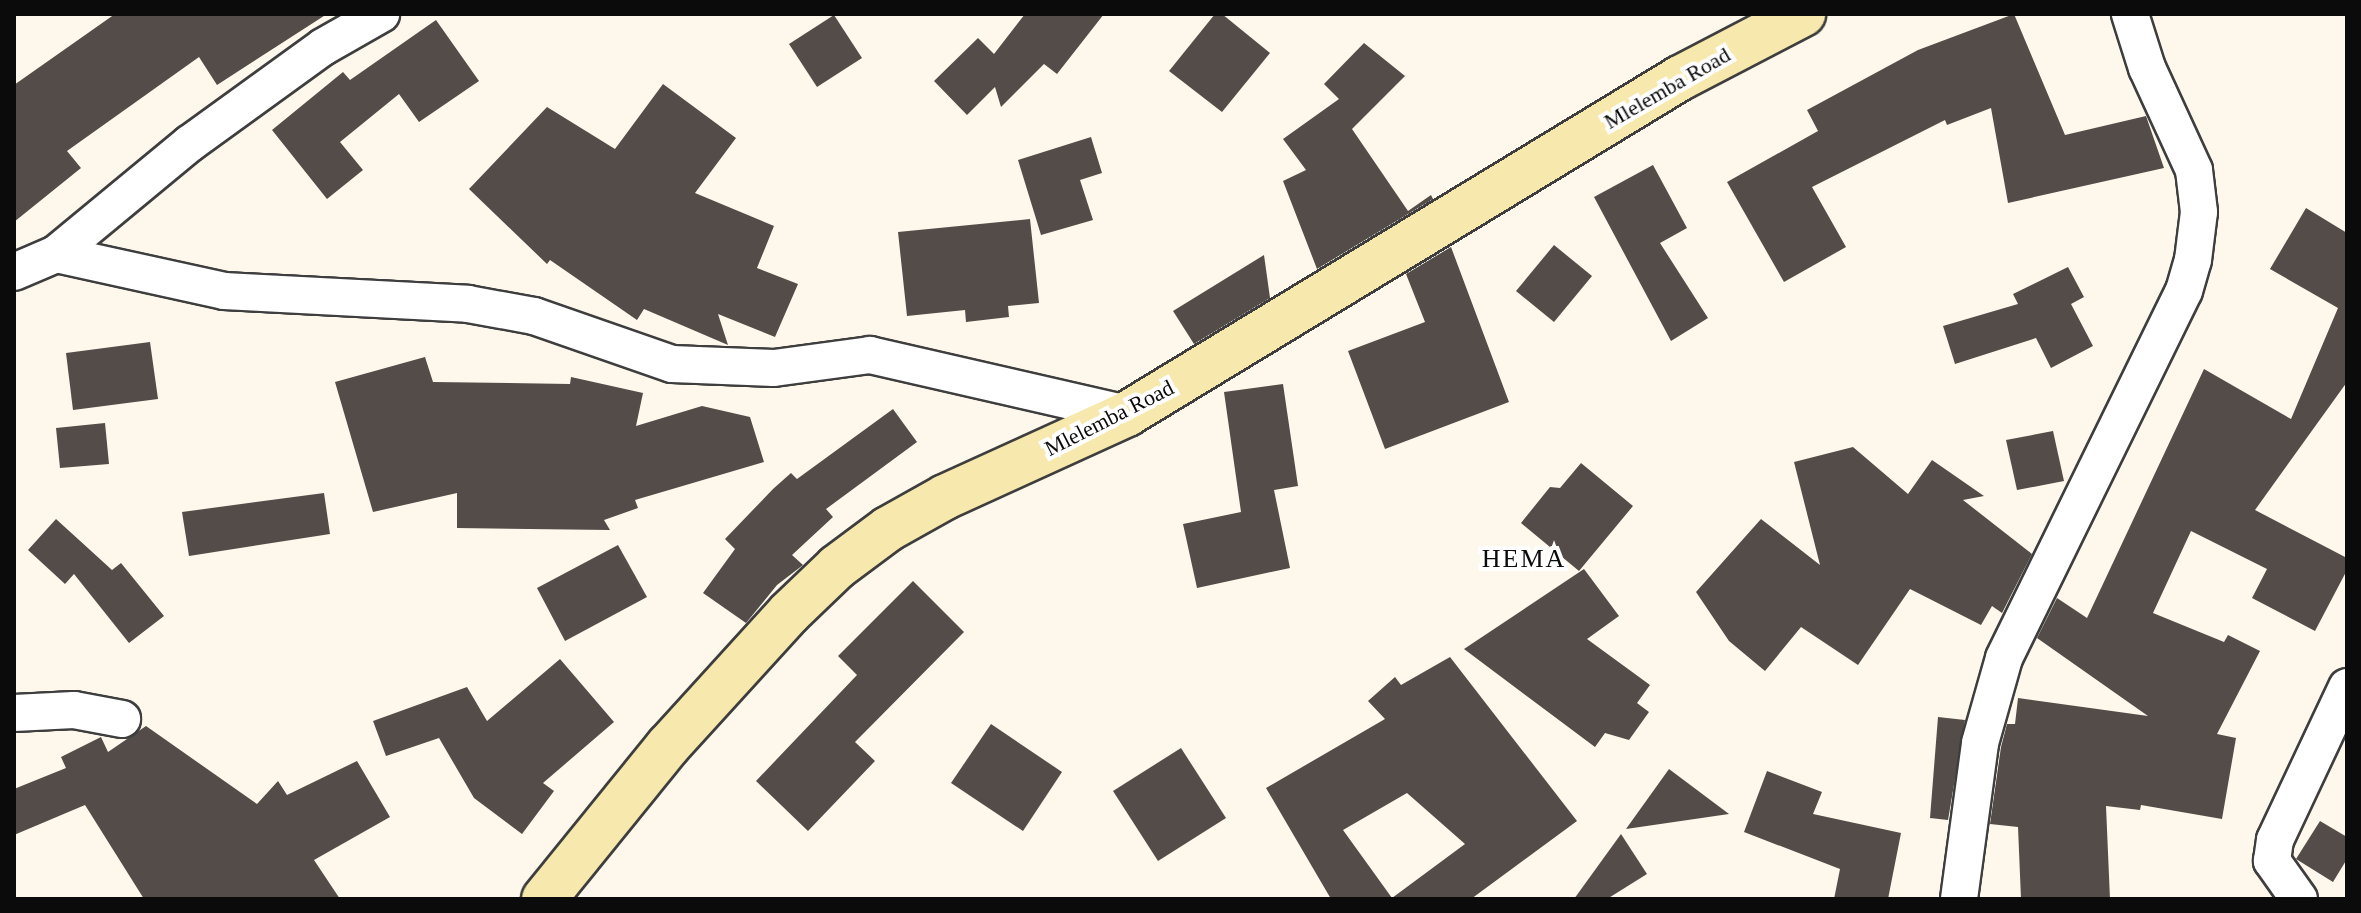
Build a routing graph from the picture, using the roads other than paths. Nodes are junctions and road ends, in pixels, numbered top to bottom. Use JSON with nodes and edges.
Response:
{"nodes":[{"id":1,"x":381,"y":14,"type":"edge"},
{"id":2,"x":1803,"y":14,"type":"edge"},
{"id":3,"x":2130,"y":14,"type":"edge"},
{"id":4,"x":56,"y":254,"type":"junction"},
{"id":5,"x":14,"y":272,"type":"edge"},
{"id":6,"x":1127,"y":414,"type":"junction"},
{"id":7,"x":2347,"y":687,"type":"edge"},
{"id":8,"x":14,"y":713,"type":"edge"},
{"id":9,"x":122,"y":719,"type":"dead end"},
{"id":10,"x":544,"y":899,"type":"edge"},
{"id":11,"x":1959,"y":899,"type":"edge"},
{"id":12,"x":2299,"y":899,"type":"edge"}],
"edges":[{"from":1,"to":4,"type":"street"},
{"from":2,"to":6,"type":"street","name":"Mlelemba Road"},
{"from":3,"to":11,"type":"street"},
{"from":4,"to":5,"type":"street"},
{"from":4,"to":6,"type":"street"},
{"from":6,"to":10,"type":"street","name":"Mlelemba Road"},
{"from":7,"to":12,"type":"street"},
{"from":8,"to":9,"type":"street"}]}
